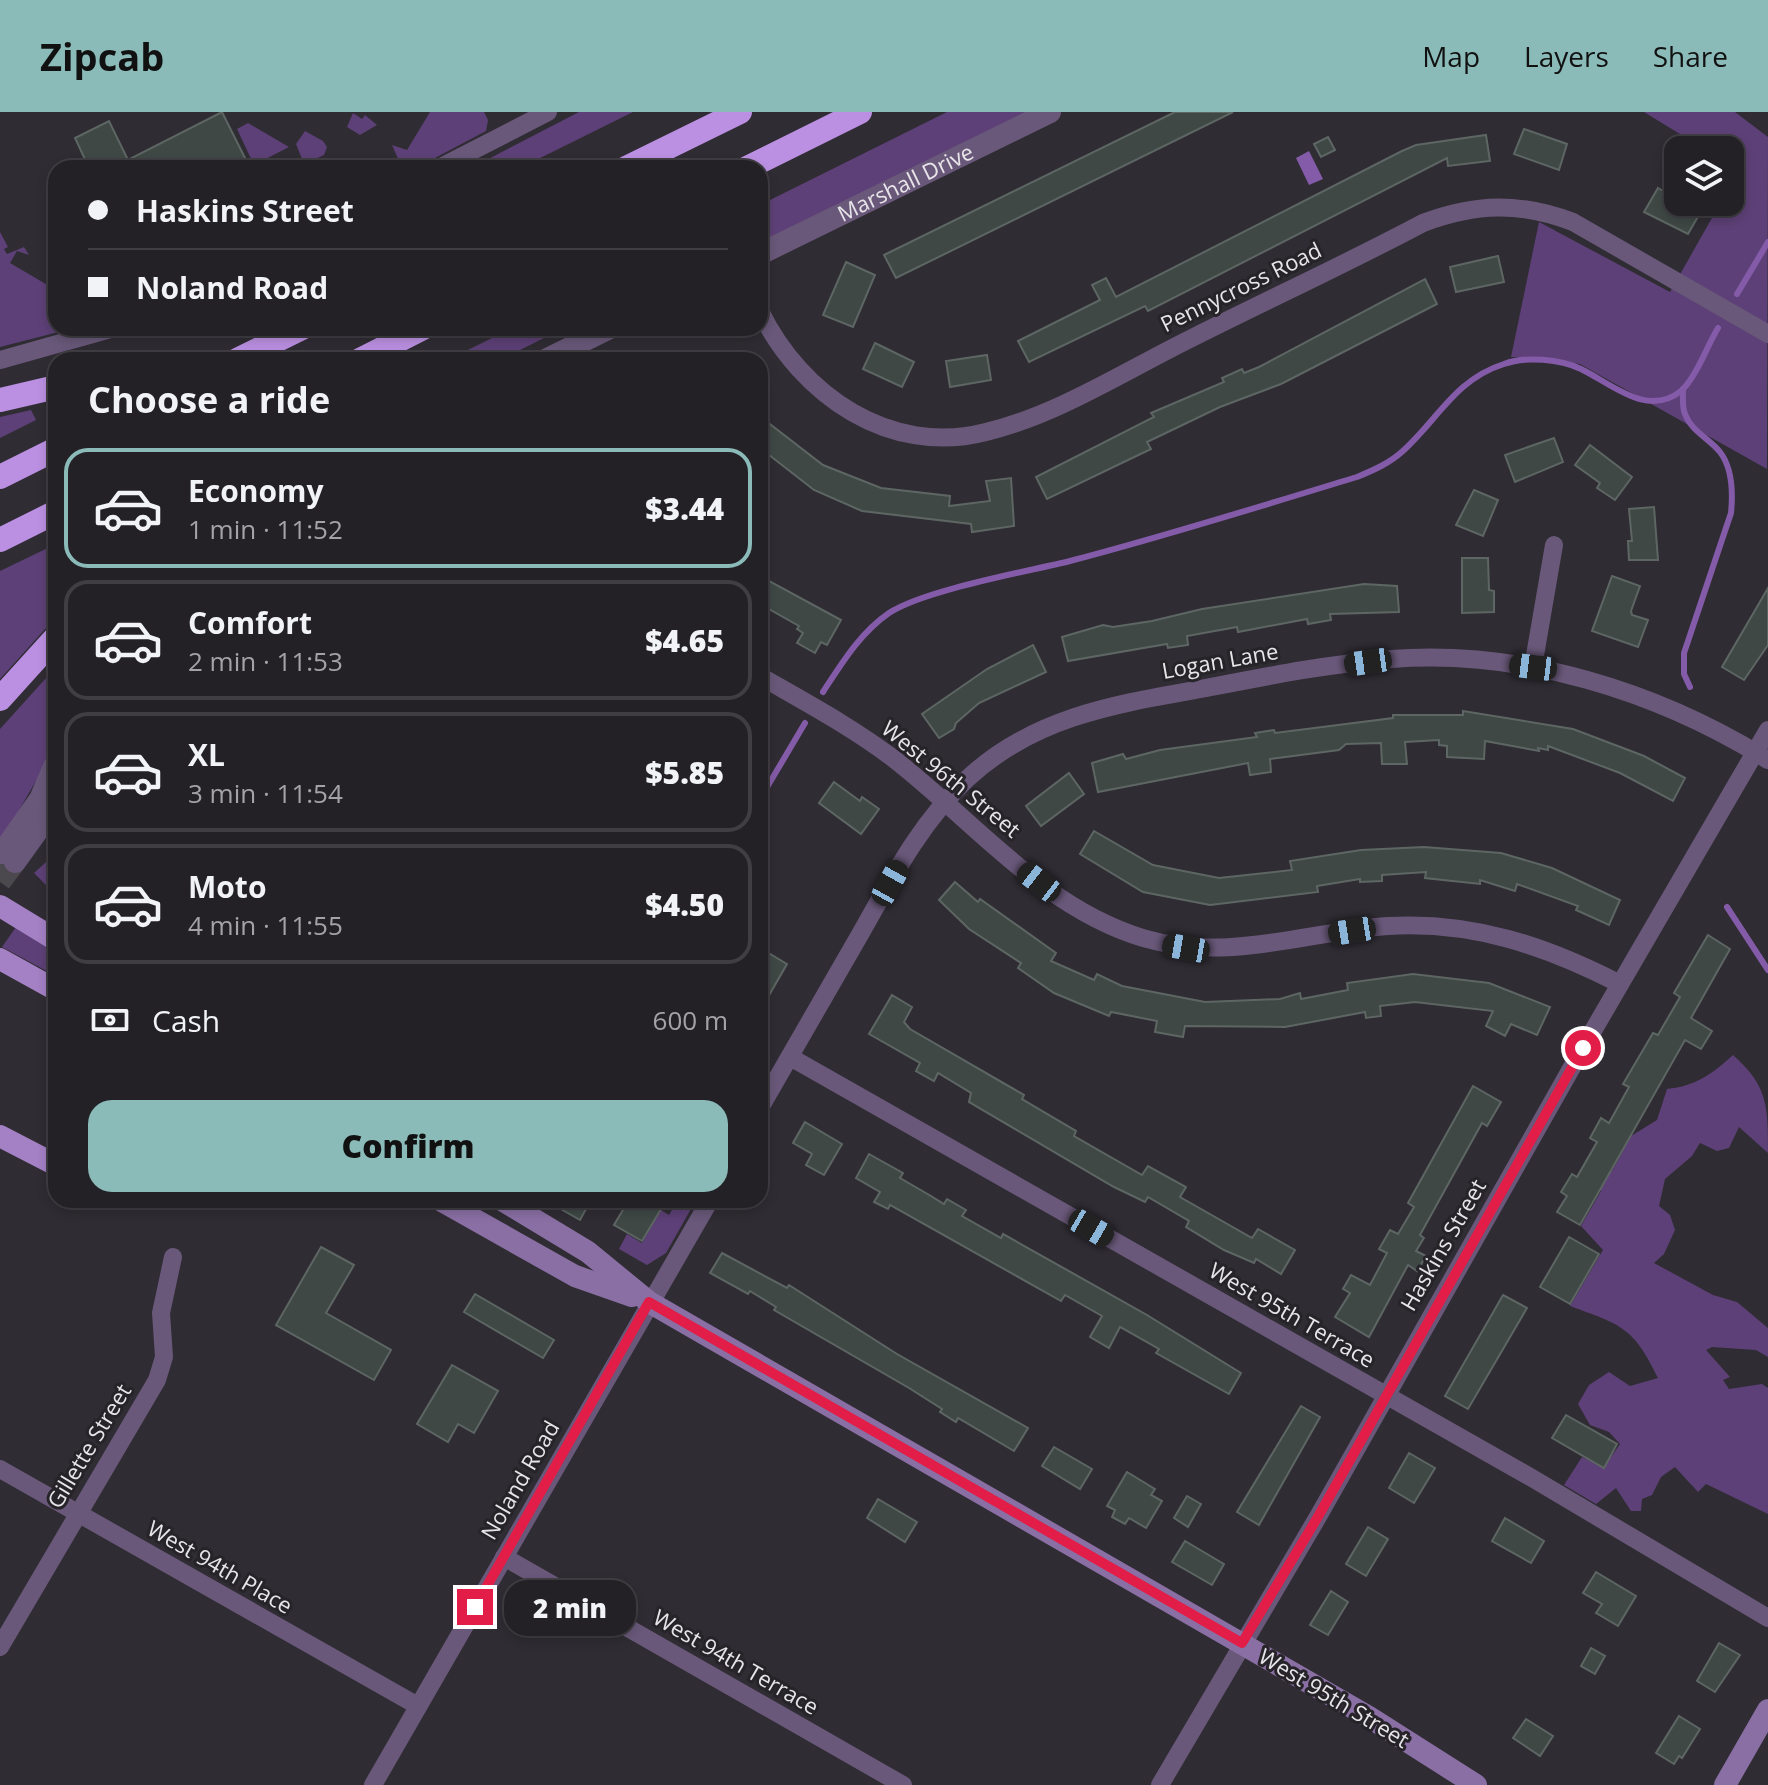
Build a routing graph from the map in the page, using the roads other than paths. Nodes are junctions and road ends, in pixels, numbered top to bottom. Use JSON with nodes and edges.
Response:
{"nodes":[{"id":1,"x":548,"y":112,"type":"edge"},
{"id":2,"x":740,"y":112,"type":"edge"},
{"id":3,"x":860,"y":112,"type":"edge"},
{"id":4,"x":1050,"y":112,"type":"edge"},
{"id":5,"x":455,"y":160,"type":"edge"},
{"id":6,"x":642,"y":160,"type":"edge"},
{"id":7,"x":763,"y":160,"type":"edge"},
{"id":8,"x":768,"y":250,"type":"edge"},
{"id":9,"x":768,"y":324,"type":"edge"},
{"id":10,"x":1768,"y":334,"type":"edge"},
{"id":11,"x":86,"y":336,"type":"edge"},
{"id":12,"x":286,"y":336,"type":"edge"},
{"id":13,"x":410,"y":336,"type":"edge"},
{"id":14,"x":416,"y":336,"type":"edge"},
{"id":15,"x":594,"y":336,"type":"edge"},
{"id":16,"x":253,"y":352,"type":"edge"},
{"id":17,"x":376,"y":352,"type":"edge"},
{"id":18,"x":395,"y":352,"type":"edge"},
{"id":19,"x":561,"y":352,"type":"edge"},
{"id":20,"x":0,"y":360,"type":"edge"},
{"id":21,"x":48,"y":389,"type":"edge"},
{"id":22,"x":0,"y":400,"type":"edge"},
{"id":23,"x":48,"y":453,"type":"edge"},
{"id":24,"x":0,"y":477,"type":"edge"},
{"id":25,"x":48,"y":516,"type":"edge"},
{"id":26,"x":0,"y":540,"type":"edge"},
{"id":27,"x":1554,"y":545,"type":"dead end"},
{"id":28,"x":48,"y":646,"type":"edge"},
{"id":29,"x":1533,"y":667,"type":"junction"},
{"id":30,"x":768,"y":681,"type":"edge"},
{"id":31,"x":0,"y":699,"type":"edge"},
{"id":32,"x":1768,"y":730,"type":"edge"},
{"id":33,"x":1762,"y":756,"type":"edge"},
{"id":34,"x":48,"y":780,"type":"edge"},
{"id":35,"x":945,"y":802,"type":"junction"},
{"id":36,"x":48,"y":821,"type":"edge"},
{"id":37,"x":0,"y":906,"type":"edge"},
{"id":38,"x":48,"y":935,"type":"edge"},
{"id":39,"x":0,"y":959,"type":"edge"},
{"id":40,"x":1620,"y":984,"type":"junction"},
{"id":41,"x":48,"y":986,"type":"edge"},
{"id":42,"x":790,"y":1057,"type":"junction"},
{"id":43,"x":768,"y":1094,"type":"edge"},
{"id":44,"x":0,"y":1136,"type":"edge"},
{"id":45,"x":48,"y":1161,"type":"edge"},
{"id":46,"x":454,"y":1208,"type":"edge"},
{"id":47,"x":515,"y":1208,"type":"edge"},
{"id":48,"x":705,"y":1208,"type":"edge"},
{"id":49,"x":173,"y":1257,"type":"dead end"},
{"id":50,"x":649,"y":1302,"type":"junction"},
{"id":51,"x":1385,"y":1396,"type":"junction"},
{"id":52,"x":0,"y":1469,"type":"edge"},
{"id":53,"x":76,"y":1513,"type":"junction"},
{"id":54,"x":504,"y":1557,"type":"junction"},
{"id":55,"x":1768,"y":1618,"type":"edge"},
{"id":56,"x":1242,"y":1643,"type":"junction"},
{"id":57,"x":0,"y":1647,"type":"edge"},
{"id":58,"x":418,"y":1706,"type":"junction"},
{"id":59,"x":1768,"y":1710,"type":"edge"},
{"id":60,"x":373,"y":1785,"type":"edge"},
{"id":61,"x":903,"y":1785,"type":"edge"},
{"id":62,"x":1160,"y":1785,"type":"edge"},
{"id":63,"x":1476,"y":1785,"type":"edge"},
{"id":64,"x":1725,"y":1785,"type":"edge"}],
"edges":[{"from":1,"to":5,"type":"street"},
{"from":2,"to":6,"type":"highway"},
{"from":3,"to":7,"type":"highway"},
{"from":4,"to":8,"type":"street","name":"Marshall Drive"},
{"from":9,"to":10,"type":"street","name":"Pennycross Road"},
{"from":11,"to":20,"type":"street"},
{"from":12,"to":16,"type":"highway"},
{"from":13,"to":17,"type":"highway"},
{"from":14,"to":18,"type":"highway"},
{"from":15,"to":19,"type":"street"},
{"from":21,"to":22,"type":"highway"},
{"from":23,"to":24,"type":"highway"},
{"from":25,"to":26,"type":"highway"},
{"from":27,"to":29,"type":"street"},
{"from":28,"to":31,"type":"highway"},
{"from":29,"to":33,"type":"street","name":"Logan Lane"},
{"from":29,"to":35,"type":"street","name":"Logan Lane"},
{"from":30,"to":35,"type":"street","name":"West 96th Street"},
{"from":32,"to":33,"type":"street","name":"Haskins Street"},
{"from":33,"to":40,"type":"street","name":"Haskins Street"},
{"from":34,"to":36,"type":"street"},
{"from":35,"to":40,"type":"street","name":"West 96th Street"},
{"from":35,"to":42,"type":"street"},
{"from":37,"to":38,"type":"main road"},
{"from":39,"to":41,"type":"main road"},
{"from":40,"to":51,"type":"street","name":"Haskins Street"},
{"from":42,"to":43,"type":"street"},
{"from":42,"to":51,"type":"street","name":"West 95th Terrace"},
{"from":44,"to":45,"type":"main road"},
{"from":46,"to":50,"type":"main road","name":"West 95th Street"},
{"from":47,"to":50,"type":"main road","name":"West 95th Street"},
{"from":48,"to":50,"type":"street","name":"Noland Road"},
{"from":49,"to":53,"type":"street","name":"Gillette Street"},
{"from":50,"to":54,"type":"street","name":"Noland Road"},
{"from":50,"to":56,"type":"main road","name":"West 95th Street"},
{"from":51,"to":55,"type":"street","name":"West 95th Terrace"},
{"from":51,"to":56,"type":"street","name":"Haskins Street"},
{"from":52,"to":53,"type":"street","name":"West 94th Place"},
{"from":53,"to":57,"type":"street","name":"Gillette Street"},
{"from":53,"to":58,"type":"street","name":"West 94th Place"},
{"from":54,"to":58,"type":"street","name":"Noland Road"},
{"from":54,"to":61,"type":"street","name":"West 94th Terrace"},
{"from":56,"to":62,"type":"street","name":"Haskins Street"},
{"from":56,"to":63,"type":"main road","name":"West 95th Street"},
{"from":58,"to":60,"type":"street","name":"Noland Road"},
{"from":59,"to":64,"type":"main road"}]}
